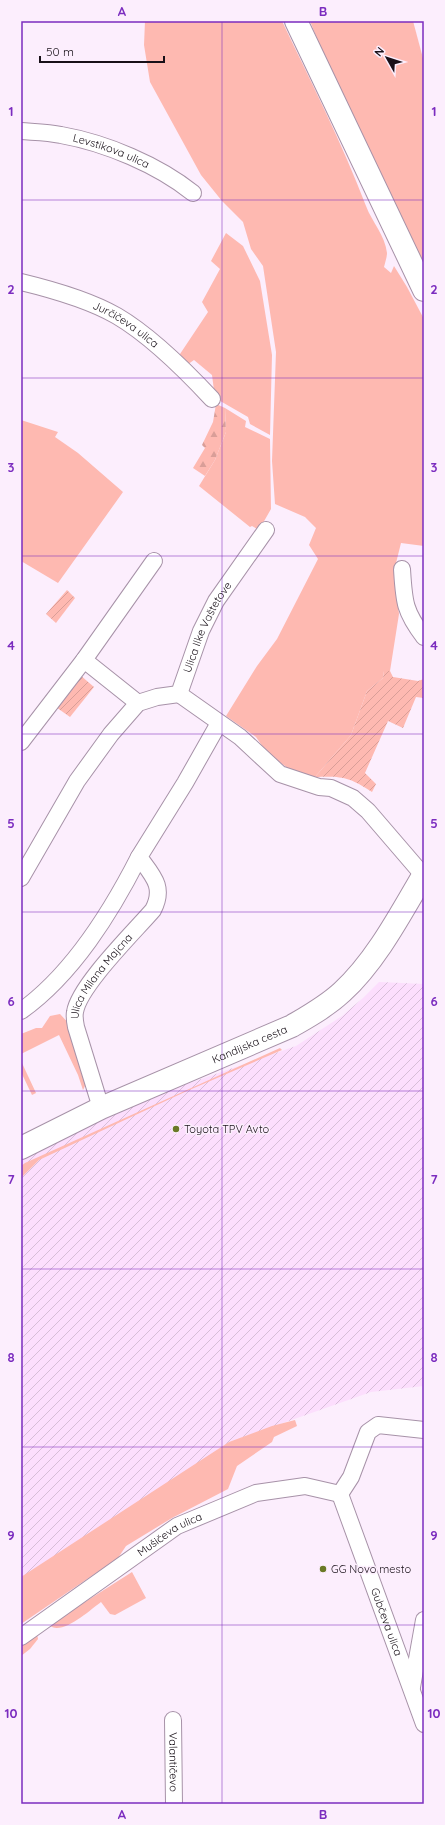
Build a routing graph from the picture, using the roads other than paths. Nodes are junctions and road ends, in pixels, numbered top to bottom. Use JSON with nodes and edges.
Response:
{"nodes":[{"id":1,"x":296,"y":21,"type":"edge"},
{"id":2,"x":21,"y":131,"type":"edge"},
{"id":3,"x":193,"y":193,"type":"dead end"},
{"id":4,"x":21,"y":282,"type":"edge"},
{"id":5,"x":424,"y":290,"type":"edge"},
{"id":6,"x":212,"y":398,"type":"dead end"},
{"id":7,"x":266,"y":530,"type":"dead end"},
{"id":8,"x":154,"y":561,"type":"dead end"},
{"id":9,"x":402,"y":569,"type":"dead end"},
{"id":10,"x":424,"y":637,"type":"edge"},
{"id":11,"x":84,"y":660,"type":"junction"},
{"id":12,"x":178,"y":694,"type":"junction"},
{"id":13,"x":138,"y":703,"type":"junction"},
{"id":14,"x":219,"y":723,"type":"junction"},
{"id":15,"x":21,"y":742,"type":"edge"},
{"id":16,"x":139,"y":857,"type":"junction"},
{"id":17,"x":424,"y":875,"type":"edge"},
{"id":18,"x":21,"y":878,"type":"edge"},
{"id":19,"x":21,"y":1011,"type":"edge"},
{"id":20,"x":102,"y":1108,"type":"junction"},
{"id":21,"x":21,"y":1148,"type":"edge"},
{"id":22,"x":424,"y":1430,"type":"edge"},
{"id":23,"x":340,"y":1494,"type":"junction"},
{"id":24,"x":424,"y":1620,"type":"edge"},
{"id":25,"x":21,"y":1637,"type":"edge"},
{"id":26,"x":412,"y":1688,"type":"junction"},
{"id":27,"x":173,"y":1720,"type":"dead end"},
{"id":28,"x":424,"y":1724,"type":"edge"},
{"id":29,"x":174,"y":1804,"type":"edge"}],
"edges":[{"from":1,"to":5,"type":"main road"},
{"from":2,"to":3,"type":"street","name":"Levstikova ulica"},
{"from":4,"to":6,"type":"street","name":"Jurčičeva ulica"},
{"from":7,"to":12,"type":"street","name":"Ulica Ilke Vaštetove"},
{"from":8,"to":11,"type":"street"},
{"from":9,"to":10,"type":"street"},
{"from":11,"to":13,"type":"street"},
{"from":11,"to":15,"type":"street"},
{"from":12,"to":13,"type":"street"},
{"from":12,"to":14,"type":"street"},
{"from":13,"to":18,"type":"street"},
{"from":14,"to":16,"type":"street"},
{"from":14,"to":17,"type":"street"},
{"from":16,"to":19,"type":"street"},
{"from":16,"to":20,"type":"street","name":"Ulica Milana Majcna"},
{"from":17,"to":20,"type":"main road","name":"Kandijska cesta"},
{"from":20,"to":21,"type":"main road","name":"Kandijska cesta"},
{"from":22,"to":23,"type":"street"},
{"from":23,"to":25,"type":"street","name":"Mušičeva ulica"},
{"from":23,"to":26,"type":"street","name":"Gubčeva ulica"},
{"from":24,"to":26,"type":"street","name":"Gubčeva ulica"},
{"from":26,"to":28,"type":"street","name":"Gubčeva ulica"},
{"from":27,"to":29,"type":"street","name":"Valantičevo"}]}
